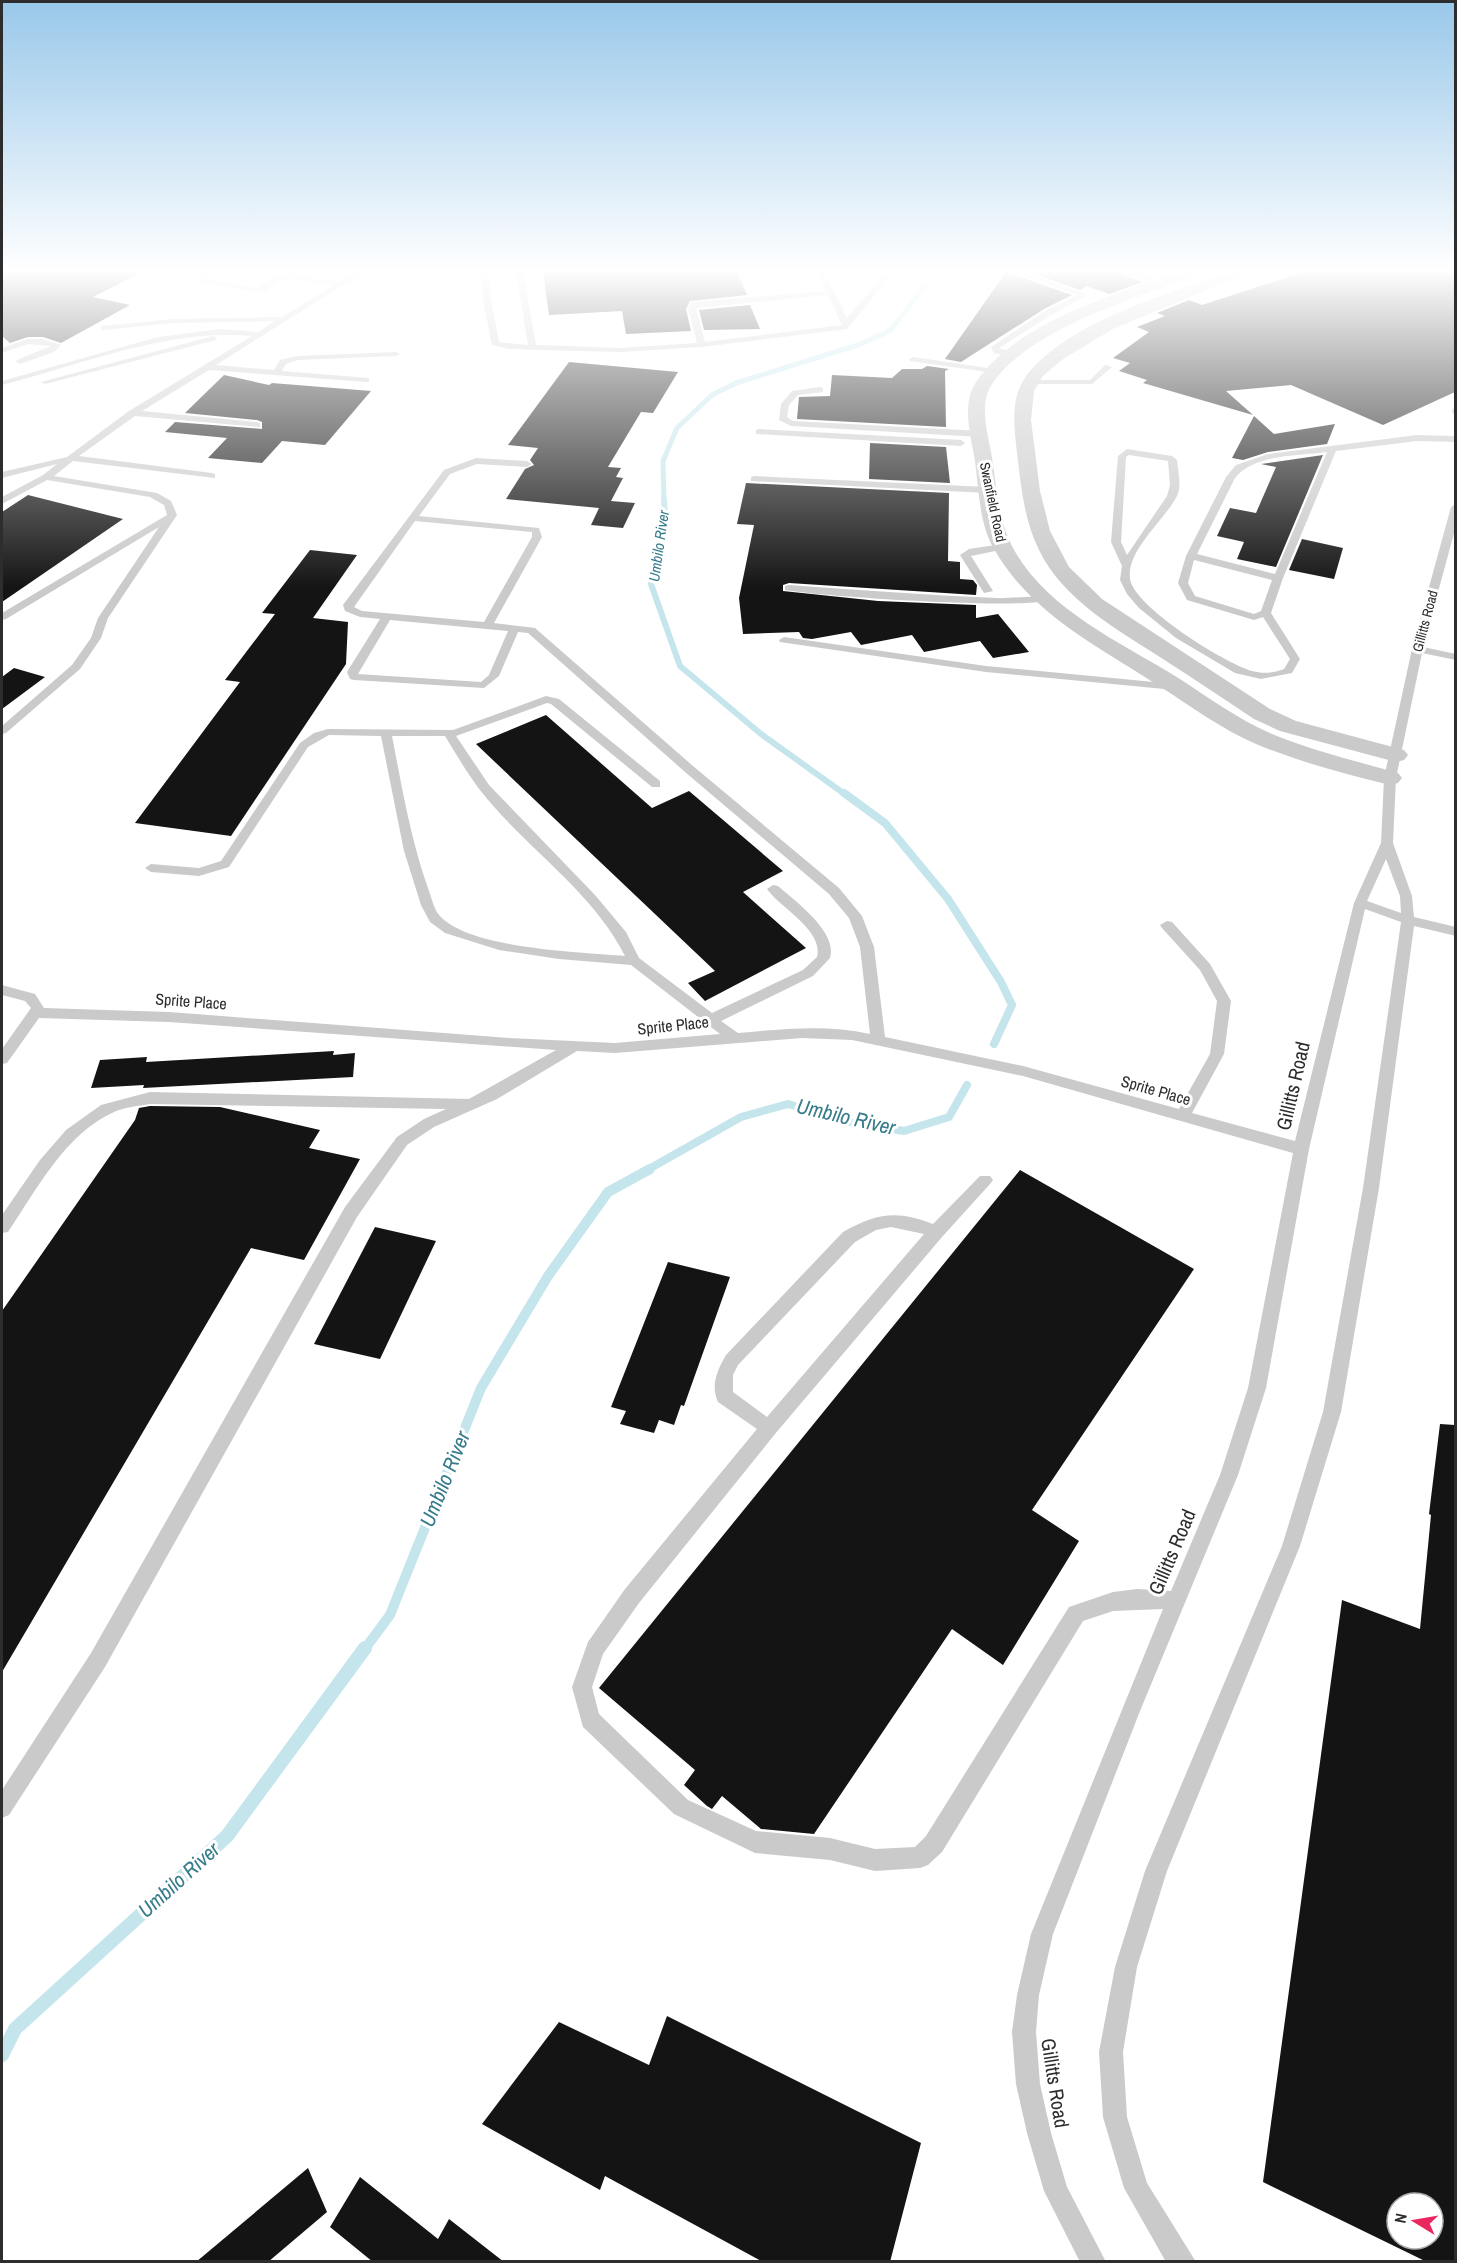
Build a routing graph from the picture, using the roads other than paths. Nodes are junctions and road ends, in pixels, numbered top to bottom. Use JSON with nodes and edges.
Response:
{"nodes":[{"id":1,"x":23,"y":378,"type":"edge"},
{"id":2,"x":60,"y":378,"type":"edge"},
{"id":3,"x":189,"y":378,"type":"edge"},
{"id":4,"x":336,"y":378,"type":"edge"},
{"id":5,"x":989,"y":378,"type":"edge"},
{"id":6,"x":1035,"y":378,"type":"edge"},
{"id":7,"x":1097,"y":378,"type":"edge"},
{"id":8,"x":366,"y":380,"type":"dead end"},
{"id":9,"x":1030,"y":382,"type":"junction"},
{"id":10,"x":2,"y":383,"type":"edge"},
{"id":11,"x":820,"y":390,"type":"dead end"},
{"id":12,"x":2,"y":392,"type":"edge"},
{"id":13,"x":132,"y":413,"type":"junction"},
{"id":14,"x":257,"y":425,"type":"dead end"},
{"id":15,"x":759,"y":432,"type":"dead end"},
{"id":16,"x":1455,"y":439,"type":"edge"},
{"id":17,"x":981,"y":440,"type":"junction"},
{"id":18,"x":1332,"y":450,"type":"junction"},
{"id":19,"x":72,"y":458,"type":"junction"},
{"id":20,"x":527,"y":464,"type":"dead end"},
{"id":21,"x":2,"y":475,"type":"edge"},
{"id":22,"x":212,"y":476,"type":"dead end"},
{"id":23,"x":46,"y":477,"type":"junction"},
{"id":24,"x":754,"y":479,"type":"dead end"},
{"id":25,"x":987,"y":490,"type":"junction"},
{"id":26,"x":2,"y":501,"type":"edge"},
{"id":27,"x":1455,"y":507,"type":"edge"},
{"id":28,"x":172,"y":515,"type":"junction"},
{"id":29,"x":414,"y":518,"type":"junction"},
{"id":30,"x":1006,"y":554,"type":"junction"},
{"id":31,"x":1053,"y":556,"type":"junction"},
{"id":32,"x":1191,"y":556,"type":"junction"},
{"id":33,"x":1127,"y":566,"type":"junction"},
{"id":34,"x":1278,"y":578,"type":"junction"},
{"id":35,"x":789,"y":588,"type":"dead end"},
{"id":36,"x":988,"y":591,"type":"dead end"},
{"id":37,"x":1045,"y":599,"type":"junction"},
{"id":38,"x":1266,"y":613,"type":"junction"},
{"id":39,"x":387,"y":616,"type":"junction"},
{"id":40,"x":2,"y":617,"type":"edge"},
{"id":41,"x":488,"y":625,"type":"junction"},
{"id":42,"x":515,"y":627,"type":"junction"},
{"id":43,"x":784,"y":640,"type":"dead end"},
{"id":44,"x":1149,"y":641,"type":"junction"},
{"id":45,"x":1416,"y":649,"type":"junction"},
{"id":46,"x":1122,"y":653,"type":"junction"},
{"id":47,"x":1455,"y":657,"type":"edge"},
{"id":48,"x":1175,"y":687,"type":"junction"},
{"id":49,"x":2,"y":731,"type":"edge"},
{"id":50,"x":448,"y":733,"type":"junction"},
{"id":51,"x":386,"y":734,"type":"junction"},
{"id":52,"x":1396,"y":755,"type":"junction"},
{"id":53,"x":1390,"y":778,"type":"junction"},
{"id":54,"x":656,"y":784,"type":"dead end"},
{"id":55,"x":1387,"y":843,"type":"junction"},
{"id":56,"x":151,"y":868,"type":"dead end"},
{"id":57,"x":773,"y":889,"type":"dead end"},
{"id":58,"x":1359,"y":903,"type":"junction"},
{"id":59,"x":1407,"y":920,"type":"junction"},
{"id":60,"x":1167,"y":925,"type":"dead end"},
{"id":61,"x":1455,"y":932,"type":"edge"},
{"id":62,"x":634,"y":961,"type":"junction"},
{"id":63,"x":2,"y":990,"type":"edge"},
{"id":64,"x":35,"y":1013,"type":"junction"},
{"id":65,"x":710,"y":1020,"type":"junction"},
{"id":66,"x":733,"y":1037,"type":"junction"},
{"id":67,"x":878,"y":1039,"type":"junction"},
{"id":68,"x":8,"y":1042,"type":"edge"},
{"id":69,"x":575,"y":1046,"type":"junction"},
{"id":70,"x":2,"y":1059,"type":"edge"},
{"id":71,"x":474,"y":1104,"type":"junction"},
{"id":72,"x":1183,"y":1116,"type":"junction"},
{"id":73,"x":1301,"y":1149,"type":"junction"},
{"id":74,"x":985,"y":1180,"type":"dead end"},
{"id":75,"x":2,"y":1227,"type":"edge"},
{"id":76,"x":936,"y":1232,"type":"junction"},
{"id":77,"x":769,"y":1428,"type":"junction"},
{"id":78,"x":1176,"y":1601,"type":"junction"},
{"id":79,"x":2,"y":1808,"type":"edge"},
{"id":80,"x":1094,"y":2262,"type":"edge"},
{"id":81,"x":1184,"y":2262,"type":"edge"}],
"edges":[{"from":1,"to":10,"type":"lane"},
{"from":2,"to":12,"type":"lane"},
{"from":3,"to":13,"type":"lane"},
{"from":4,"to":8,"type":"lane"},
{"from":5,"to":17,"type":"street","name":"Swanfield Road"},
{"from":6,"to":9,"type":"street","name":"Swanfield Road"},
{"from":7,"to":9,"type":"lane"},
{"from":9,"to":31,"type":"street"},
{"from":11,"to":17,"type":"lane"},
{"from":13,"to":14,"type":"lane"},
{"from":13,"to":19,"type":"lane"},
{"from":15,"to":17,"type":"lane"},
{"from":16,"to":18,"type":"lane"},
{"from":17,"to":25,"type":"street","name":"Swanfield Road"},
{"from":18,"to":32,"type":"lane"},
{"from":18,"to":34,"type":"lane"},
{"from":19,"to":21,"type":"lane"},
{"from":19,"to":22,"type":"lane"},
{"from":19,"to":23,"type":"lane"},
{"from":20,"to":29,"type":"lane"},
{"from":23,"to":26,"type":"lane"},
{"from":23,"to":28,"type":"lane"},
{"from":24,"to":25,"type":"lane"},
{"from":25,"to":30,"type":"street","name":"Swanfield Road"},
{"from":27,"to":45,"type":"lane","name":"Gillitts Road"},
{"from":28,"to":40,"type":"lane"},
{"from":28,"to":49,"type":"lane"},
{"from":29,"to":39,"type":"lane"},
{"from":29,"to":41,"type":"lane"},
{"from":30,"to":31,"type":"street"},
{"from":30,"to":36,"type":"lane"},
{"from":30,"to":37,"type":"street","name":"Swanfield Road"},
{"from":31,"to":44,"type":"street"},
{"from":32,"to":34,"type":"lane"},
{"from":32,"to":38,"type":"lane"},
{"from":33,"to":33,"type":"lane"},
{"from":33,"to":38,"type":"lane"},
{"from":34,"to":38,"type":"lane"},
{"from":35,"to":37,"type":"lane"},
{"from":37,"to":46,"type":"street","name":"Swanfield Road"},
{"from":39,"to":41,"type":"lane"},
{"from":39,"to":42,"type":"lane"},
{"from":41,"to":42,"type":"lane"},
{"from":42,"to":67,"type":"lane"},
{"from":43,"to":48,"type":"lane"},
{"from":44,"to":46,"type":"street"},
{"from":44,"to":52,"type":"street"},
{"from":45,"to":47,"type":"lane"},
{"from":45,"to":52,"type":"lane","name":"Gillitts Road"},
{"from":46,"to":48,"type":"street","name":"Swanfield Road"},
{"from":48,"to":53,"type":"street","name":"Swanfield Road"},
{"from":50,"to":51,"type":"lane"},
{"from":50,"to":54,"type":"lane"},
{"from":50,"to":62,"type":"lane"},
{"from":51,"to":56,"type":"lane"},
{"from":51,"to":62,"type":"lane"},
{"from":52,"to":53,"type":"lane","name":"Gillitts Road"},
{"from":53,"to":55,"type":"lane","name":"Gillitts Road"},
{"from":55,"to":58,"type":"lane","name":"Gillitts Road"},
{"from":55,"to":59,"type":"lane","name":"Gillitts Road"},
{"from":57,"to":65,"type":"lane"},
{"from":58,"to":59,"type":"lane"},
{"from":58,"to":73,"type":"lane","name":"Gillitts Road"},
{"from":59,"to":61,"type":"lane"},
{"from":59,"to":81,"type":"lane","name":"Gillitts Road"},
{"from":60,"to":72,"type":"lane"},
{"from":62,"to":65,"type":"lane"},
{"from":63,"to":64,"type":"lane"},
{"from":64,"to":68,"type":"lane"},
{"from":64,"to":69,"type":"lane","name":"Sprite Place"},
{"from":65,"to":66,"type":"lane"},
{"from":66,"to":67,"type":"lane","name":"Sprite Place"},
{"from":66,"to":69,"type":"lane","name":"Sprite Place"},
{"from":67,"to":72,"type":"lane","name":"Sprite Place"},
{"from":68,"to":70,"type":"lane"},
{"from":69,"to":71,"type":"lane"},
{"from":71,"to":75,"type":"lane"},
{"from":71,"to":79,"type":"lane"},
{"from":72,"to":73,"type":"lane","name":"Sprite Place"},
{"from":73,"to":78,"type":"lane","name":"Gillitts Road"},
{"from":74,"to":76,"type":"lane"},
{"from":76,"to":77,"type":"lane"},
{"from":76,"to":77,"type":"lane"},
{"from":77,"to":78,"type":"lane"},
{"from":78,"to":80,"type":"lane","name":"Gillitts Road"}]}
